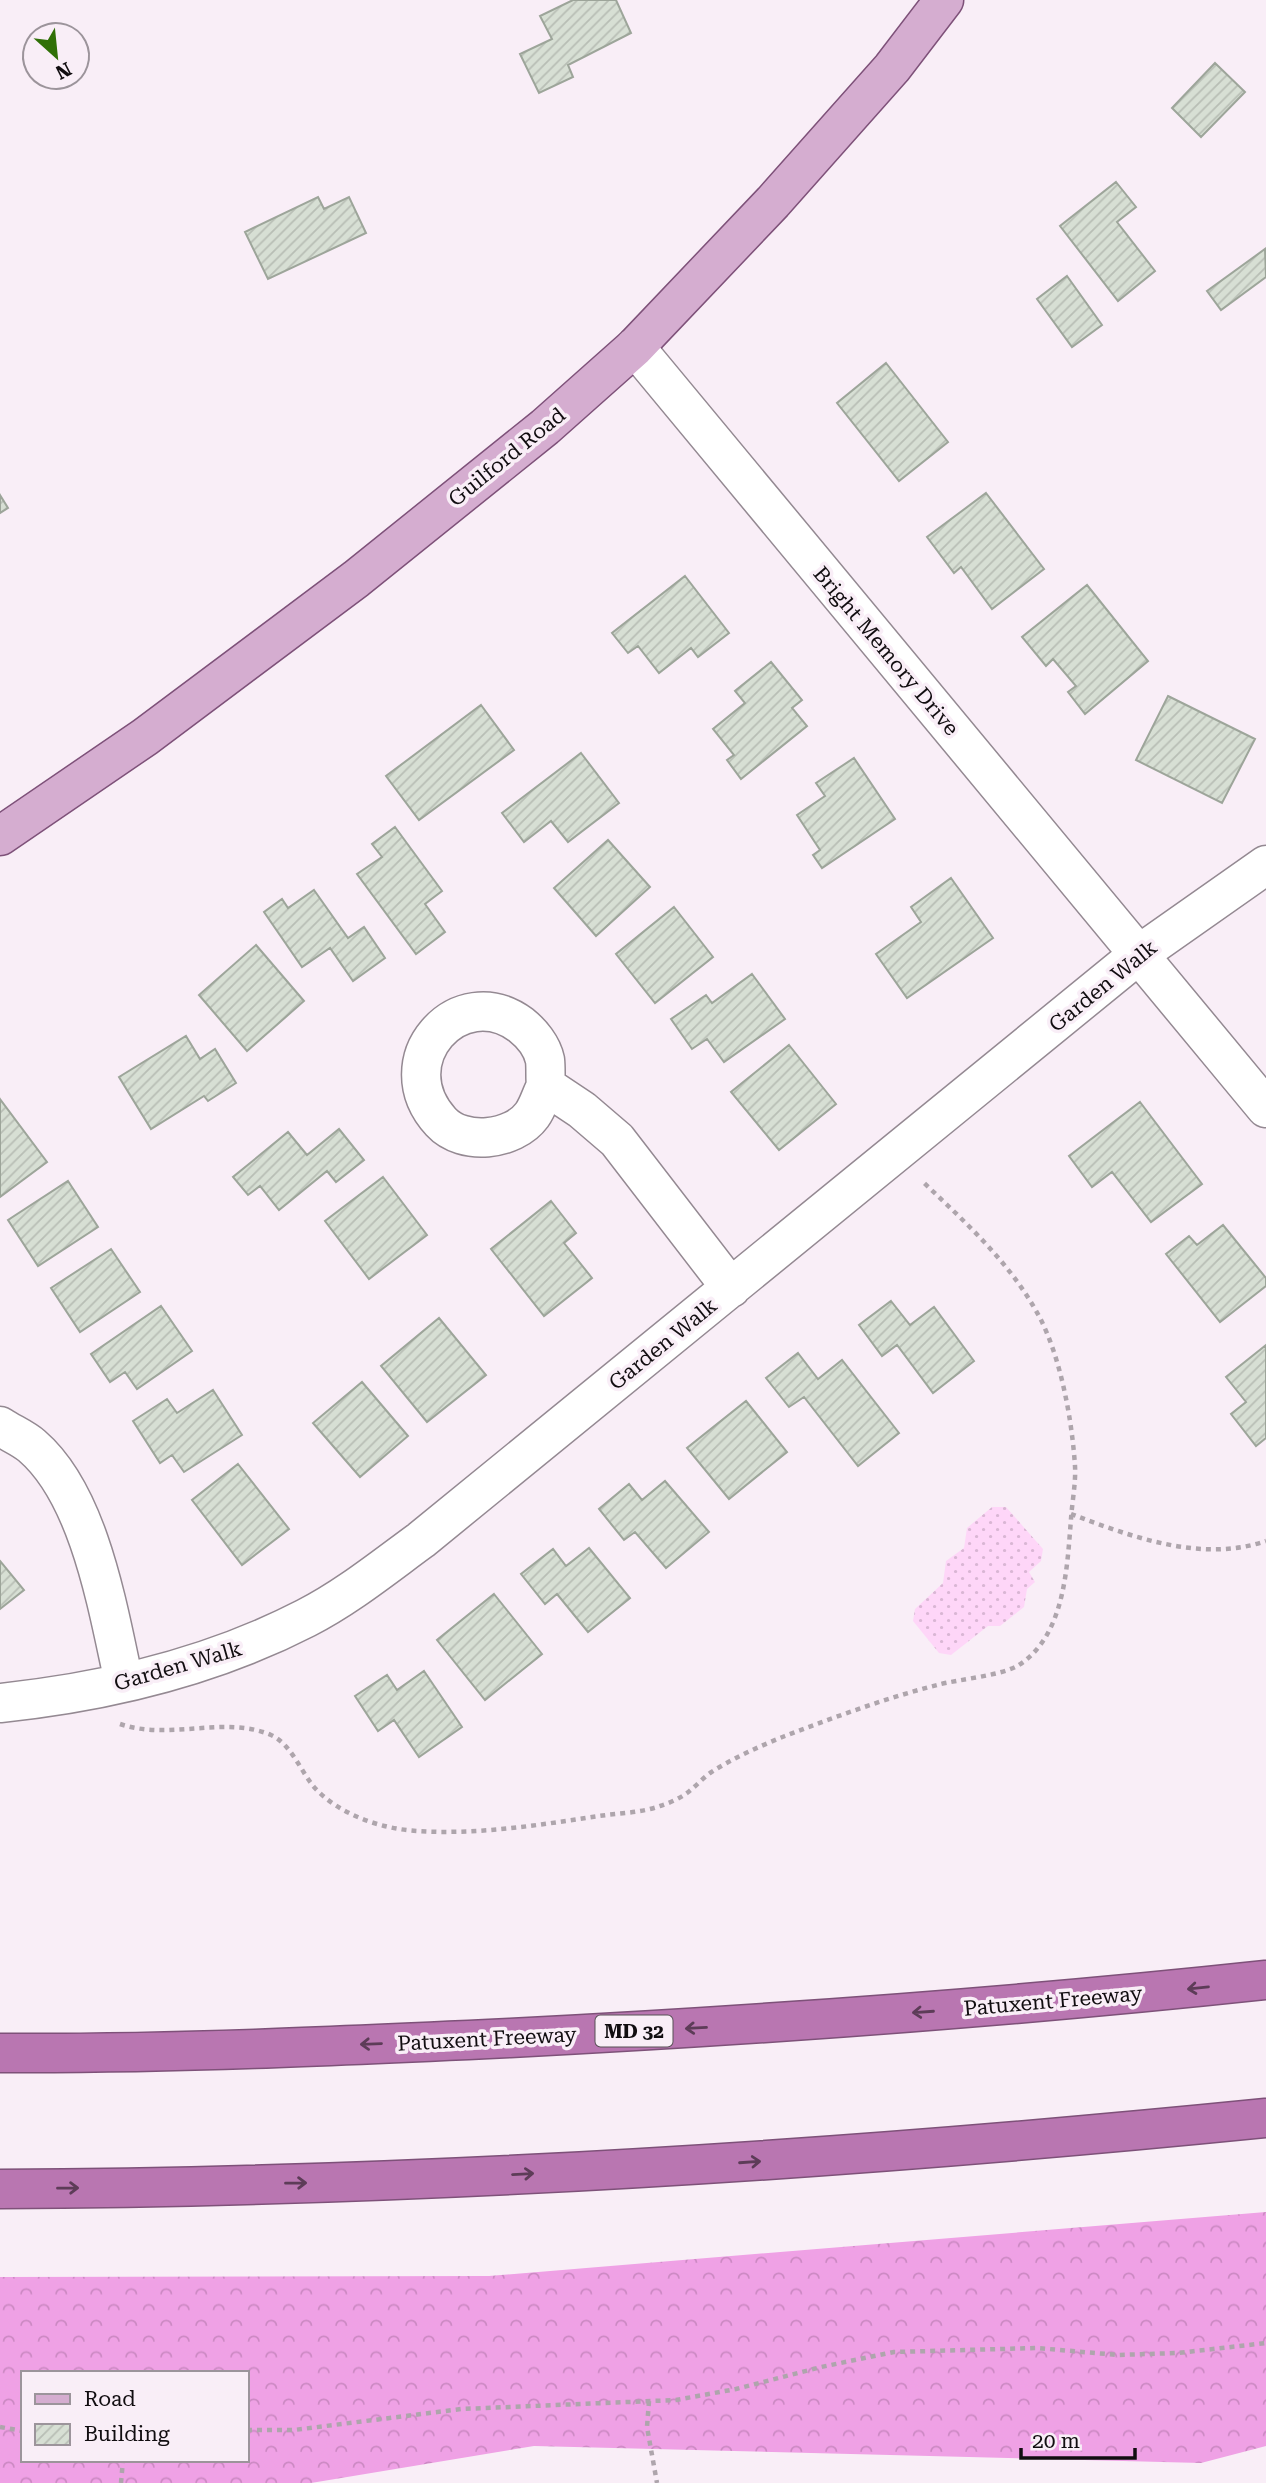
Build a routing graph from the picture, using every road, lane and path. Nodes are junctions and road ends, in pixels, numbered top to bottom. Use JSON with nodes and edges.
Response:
{"nodes":[{"id":1,"x":943,"y":0,"type":"edge"},
{"id":2,"x":635,"y":347,"type":"junction"},
{"id":3,"x":0,"y":836,"type":"edge"},
{"id":4,"x":1266,"y":865,"type":"edge"},
{"id":5,"x":1138,"y":955,"type":"junction"},
{"id":6,"x":545,"y":1086,"type":"dead end"},
{"id":7,"x":1266,"y":1108,"type":"edge"},
{"id":8,"x":895,"y":1155,"type":"junction"},
{"id":9,"x":731,"y":1288,"type":"junction"},
{"id":10,"x":0,"y":1426,"type":"edge"},
{"id":11,"x":1071,"y":1514,"type":"junction"},
{"id":12,"x":1266,"y":1541,"type":"edge"},
{"id":13,"x":111,"y":1685,"type":"junction"},
{"id":14,"x":0,"y":1703,"type":"edge"},
{"id":15,"x":1266,"y":1980,"type":"edge"},
{"id":16,"x":0,"y":2053,"type":"edge"},
{"id":17,"x":1266,"y":2118,"type":"edge"},
{"id":18,"x":0,"y":2189,"type":"edge"},
{"id":19,"x":1266,"y":2343,"type":"edge"},
{"id":20,"x":649,"y":2401,"type":"junction"},
{"id":21,"x":0,"y":2427,"type":"edge"},
{"id":22,"x":248,"y":2430,"type":"edge"},
{"id":23,"x":21,"y":2431,"type":"edge"},
{"id":24,"x":123,"y":2462,"type":"edge"},
{"id":25,"x":121,"y":2483,"type":"edge"},
{"id":26,"x":657,"y":2483,"type":"edge"}],
"edges":[{"from":1,"to":2,"type":"main road","name":"Guilford Road"},
{"from":2,"to":3,"type":"main road","name":"Guilford Road"},
{"from":2,"to":5,"type":"street","name":"Bright Memory Drive"},
{"from":4,"to":5,"type":"street","name":"Garden Walk"},
{"from":5,"to":7,"type":"street","name":"Bright Memory Drive"},
{"from":5,"to":8,"type":"street","name":"Garden Walk"},
{"from":6,"to":9,"type":"street"},
{"from":8,"to":9,"type":"street","name":"Garden Walk"},
{"from":8,"to":11,"type":"path"},
{"from":9,"to":13,"type":"street","name":"Garden Walk"},
{"from":10,"to":13,"type":"street"},
{"from":11,"to":12,"type":"path"},
{"from":11,"to":13,"type":"path"},
{"from":13,"to":14,"type":"street","name":"Garden Walk"},
{"from":15,"to":16,"type":"highway","name":"Patuxent Freeway","number":"MD 32","one_way":true},
{"from":18,"to":17,"type":"highway","one_way":true},
{"from":19,"to":20,"type":"path"},
{"from":20,"to":22,"type":"path"},
{"from":20,"to":26,"type":"path"},
{"from":21,"to":23,"type":"path"},
{"from":24,"to":25,"type":"path"}]}
